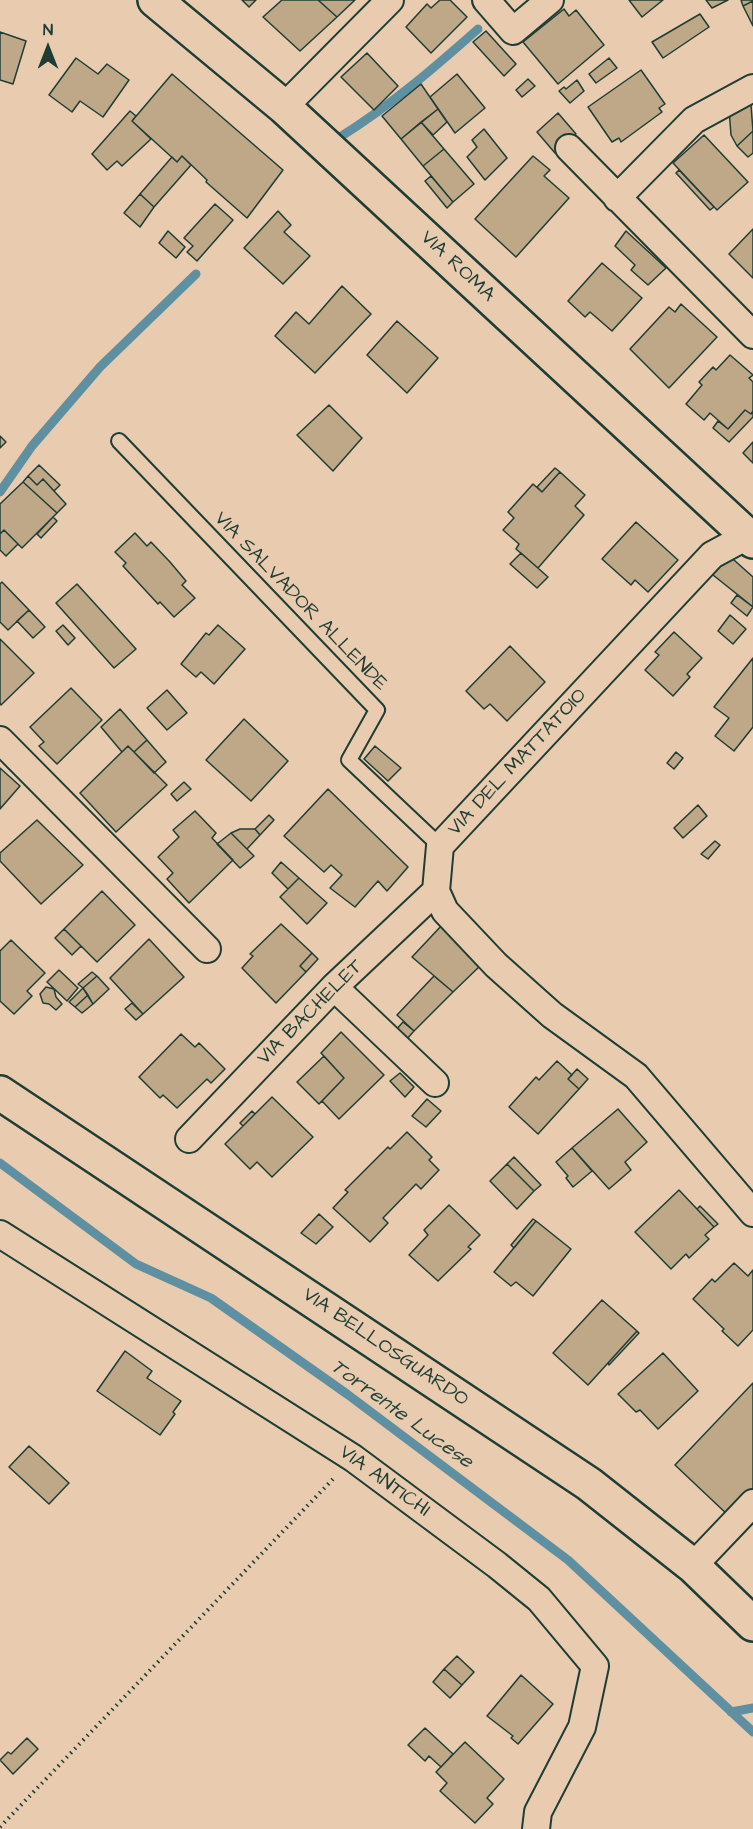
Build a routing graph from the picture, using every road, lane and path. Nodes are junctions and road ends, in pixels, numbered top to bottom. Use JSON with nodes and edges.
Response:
{"nodes":[{"id":1,"x":155,"y":0,"type":"edge"},
{"id":2,"x":390,"y":0,"type":"edge"},
{"id":3,"x":486,"y":0,"type":"edge"},
{"id":4,"x":550,"y":0,"type":"edge"},
{"id":5,"x":753,"y":88,"type":"edge"},
{"id":6,"x":284,"y":107,"type":"junction"},
{"id":7,"x":568,"y":148,"type":"dead end"},
{"id":8,"x":617,"y":198,"type":"junction"},
{"id":9,"x":753,"y":335,"type":"edge"},
{"id":10,"x":118,"y":441,"type":"dead end"},
{"id":11,"x":751,"y":536,"type":"edge"},
{"id":12,"x":0,"y":740,"type":"edge"},
{"id":13,"x":440,"y":846,"type":"junction"},
{"id":14,"x":436,"y":891,"type":"junction"},
{"id":15,"x":207,"y":949,"type":"dead end"},
{"id":16,"x":334,"y":987,"type":"junction"},
{"id":17,"x":435,"y":1083,"type":"dead end"},
{"id":18,"x":0,"y":1093,"type":"edge"},
{"id":19,"x":189,"y":1139,"type":"dead end"},
{"id":20,"x":753,"y":1213,"type":"edge"},
{"id":21,"x":0,"y":1234,"type":"edge"},
{"id":22,"x":353,"y":1458,"type":"junction"},
{"id":23,"x":753,"y":1503,"type":"edge"},
{"id":24,"x":693,"y":1566,"type":"junction"},
{"id":25,"x":753,"y":1624,"type":"edge"},
{"id":26,"x":0,"y":1827,"type":"edge"},
{"id":27,"x":536,"y":1829,"type":"edge"}],
"edges":[{"from":1,"to":6,"type":"main road","name":"VIA ROMA"},
{"from":2,"to":6,"type":"street"},
{"from":3,"to":4,"type":"street"},
{"from":5,"to":8,"type":"street"},
{"from":6,"to":11,"type":"main road","name":"VIA ROMA"},
{"from":7,"to":8,"type":"street"},
{"from":8,"to":9,"type":"street"},
{"from":10,"to":13,"type":"lane","name":"VIA SALVADOR ALLENDE"},
{"from":11,"to":13,"type":"street","name":"VIA DEL MATTATOIO"},
{"from":12,"to":15,"type":"street"},
{"from":13,"to":14,"type":"street","name":"VIA DEL MATTATOIO"},
{"from":14,"to":16,"type":"street","name":"VIA BACHELET"},
{"from":14,"to":20,"type":"street"},
{"from":16,"to":17,"type":"street"},
{"from":16,"to":19,"type":"street","name":"VIA BACHELET"},
{"from":18,"to":24,"type":"main road","name":"VIA BELLOSGUARDO"},
{"from":21,"to":22,"type":"street","name":"VIA ANTICHI"},
{"from":22,"to":26,"type":"path"},
{"from":22,"to":27,"type":"street","name":"VIA ANTICHI"},
{"from":23,"to":24,"type":"street"},
{"from":24,"to":25,"type":"main road","name":"VIA BELLOSGUARDO"}]}
